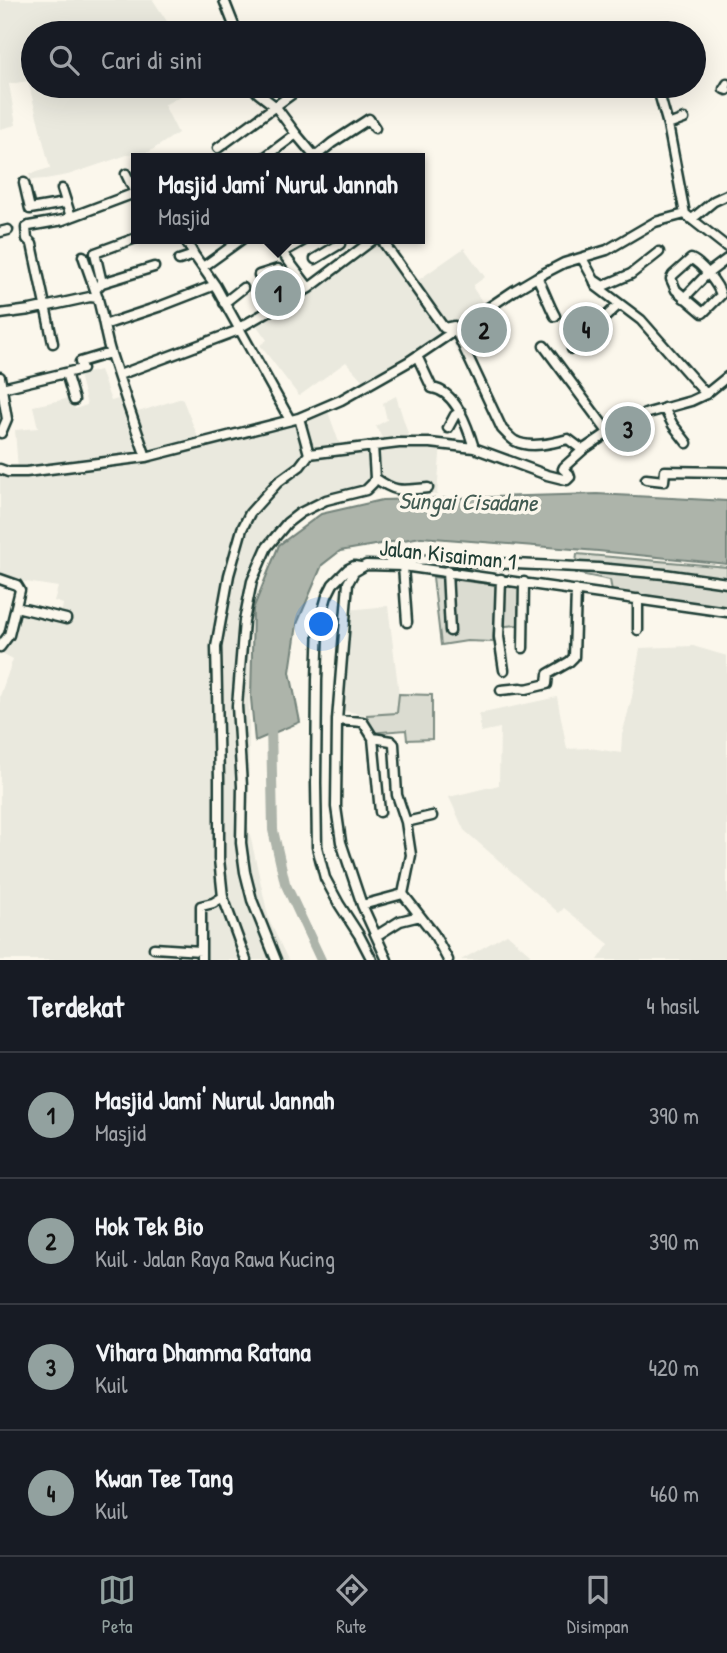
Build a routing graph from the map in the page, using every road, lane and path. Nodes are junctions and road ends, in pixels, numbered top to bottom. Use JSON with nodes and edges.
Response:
{"nodes":[{"id":1,"x":224,"y":0,"type":"edge"},
{"id":2,"x":232,"y":21,"type":"edge"},
{"id":3,"x":264,"y":98,"type":"edge"},
{"id":4,"x":288,"y":98,"type":"edge"},
{"id":5,"x":660,"y":98,"type":"edge"},
{"id":6,"x":276,"y":107,"type":"junction"},
{"id":7,"x":684,"y":119,"type":"dead end"},
{"id":8,"x":668,"y":125,"type":"junction"},
{"id":9,"x":375,"y":128,"type":"dead end"},
{"id":10,"x":296,"y":134,"type":"junction"},
{"id":11,"x":218,"y":148,"type":"dead end"},
{"id":12,"x":271,"y":153,"type":"edge"},
{"id":13,"x":312,"y":153,"type":"edge"},
{"id":14,"x":320,"y":153,"type":"edge"},
{"id":15,"x":126,"y":174,"type":"dead end"},
{"id":16,"x":24,"y":183,"type":"dead end"},
{"id":17,"x":131,"y":184,"type":"edge"},
{"id":18,"x":62,"y":189,"type":"dead end"},
{"id":19,"x":727,"y":195,"type":"edge"},
{"id":20,"x":131,"y":196,"type":"edge"},
{"id":21,"x":65,"y":203,"type":"junction"},
{"id":22,"x":71,"y":217,"type":"junction"},
{"id":23,"x":688,"y":217,"type":"junction"},
{"id":24,"x":131,"y":240,"type":"edge"},
{"id":25,"x":188,"y":244,"type":"edge"},
{"id":26,"x":235,"y":244,"type":"edge"},
{"id":27,"x":276,"y":244,"type":"edge"},
{"id":28,"x":297,"y":244,"type":"edge"},
{"id":29,"x":335,"y":244,"type":"edge"},
{"id":30,"x":340,"y":244,"type":"edge"},
{"id":31,"x":367,"y":244,"type":"edge"},
{"id":32,"x":385,"y":244,"type":"edge"},
{"id":33,"x":727,"y":247,"type":"edge"},
{"id":34,"x":283,"y":252,"type":"junction"},
{"id":35,"x":659,"y":252,"type":"dead end"},
{"id":36,"x":194,"y":255,"type":"junction"},
{"id":37,"x":83,"y":256,"type":"dead end"},
{"id":38,"x":350,"y":257,"type":"junction"},
{"id":39,"x":582,"y":258,"type":"junction"},
{"id":40,"x":315,"y":259,"type":"dead end"},
{"id":41,"x":727,"y":259,"type":"edge"},
{"id":42,"x":179,"y":260,"type":"dead end"},
{"id":43,"x":154,"y":267,"type":"dead end"},
{"id":44,"x":203,"y":267,"type":"junction"},
{"id":45,"x":707,"y":274,"type":"junction"},
{"id":46,"x":259,"y":275,"type":"dead end"},
{"id":47,"x":537,"y":277,"type":"junction"},
{"id":48,"x":594,"y":280,"type":"junction"},
{"id":49,"x":102,"y":283,"type":"junction"},
{"id":50,"x":215,"y":285,"type":"junction"},
{"id":51,"x":243,"y":288,"type":"dead end"},
{"id":52,"x":309,"y":288,"type":"junction"},
{"id":53,"x":96,"y":294,"type":"junction"},
{"id":54,"x":296,"y":296,"type":"junction"},
{"id":55,"x":684,"y":298,"type":"junction"},
{"id":56,"x":224,"y":303,"type":"junction"},
{"id":57,"x":620,"y":304,"type":"junction"},
{"id":58,"x":46,"y":307,"type":"junction"},
{"id":59,"x":0,"y":313,"type":"edge"},
{"id":60,"x":555,"y":316,"type":"dead end"},
{"id":61,"x":104,"y":325,"type":"junction"},
{"id":62,"x":239,"y":329,"type":"junction"},
{"id":63,"x":456,"y":331,"type":"junction"},
{"id":64,"x":53,"y":343,"type":"dead end"},
{"id":65,"x":544,"y":346,"type":"dead end"},
{"id":66,"x":572,"y":349,"type":"dead end"},
{"id":67,"x":110,"y":353,"type":"junction"},
{"id":68,"x":417,"y":356,"type":"junction"},
{"id":69,"x":66,"y":373,"type":"junction"},
{"id":70,"x":119,"y":375,"type":"junction"},
{"id":71,"x":0,"y":377,"type":"edge"},
{"id":72,"x":727,"y":377,"type":"edge"},
{"id":73,"x":2,"y":388,"type":"junction"},
{"id":74,"x":706,"y":394,"type":"junction"},
{"id":75,"x":74,"y":400,"type":"dead end"},
{"id":76,"x":664,"y":408,"type":"junction"},
{"id":77,"x":461,"y":412,"type":"junction"},
{"id":78,"x":295,"y":419,"type":"junction"},
{"id":79,"x":448,"y":428,"type":"dead end"},
{"id":80,"x":608,"y":432,"type":"junction"},
{"id":81,"x":1,"y":433,"type":"edge"},
{"id":82,"x":687,"y":443,"type":"dead end"},
{"id":83,"x":373,"y":446,"type":"junction"},
{"id":84,"x":474,"y":448,"type":"junction"},
{"id":85,"x":584,"y":449,"type":"junction"},
{"id":86,"x":309,"y":454,"type":"junction"},
{"id":87,"x":146,"y":457,"type":"junction"},
{"id":88,"x":0,"y":470,"type":"edge"},
{"id":89,"x":727,"y":472,"type":"edge"},
{"id":90,"x":375,"y":478,"type":"junction"},
{"id":91,"x":646,"y":479,"type":"dead end"},
{"id":92,"x":428,"y":488,"type":"dead end"},
{"id":93,"x":389,"y":565,"type":"junction"},
{"id":94,"x":403,"y":566,"type":"junction"},
{"id":95,"x":360,"y":567,"type":"junction"},
{"id":96,"x":447,"y":571,"type":"junction"},
{"id":97,"x":0,"y":579,"type":"edge"},
{"id":98,"x":501,"y":579,"type":"junction"},
{"id":99,"x":524,"y":582,"type":"junction"},
{"id":100,"x":727,"y":583,"type":"edge"},
{"id":101,"x":576,"y":590,"type":"junction"},
{"id":102,"x":638,"y":599,"type":"junction"},
{"id":103,"x":16,"y":607,"type":"junction"},
{"id":104,"x":727,"y":612,"type":"edge"},
{"id":105,"x":66,"y":619,"type":"dead end"},
{"id":106,"x":407,"y":622,"type":"dead end"},
{"id":107,"x":638,"y":630,"type":"dead end"},
{"id":108,"x":450,"y":631,"type":"dead end"},
{"id":109,"x":0,"y":647,"type":"edge"},
{"id":110,"x":523,"y":648,"type":"dead end"},
{"id":111,"x":504,"y":670,"type":"dead end"},
{"id":112,"x":501,"y":690,"type":"dead end"},
{"id":113,"x":337,"y":720,"type":"junction"},
{"id":114,"x":373,"y":738,"type":"junction"},
{"id":115,"x":380,"y":812,"type":"dead end"},
{"id":116,"x":432,"y":816,"type":"dead end"},
{"id":117,"x":406,"y":822,"type":"junction"},
{"id":118,"x":404,"y":894,"type":"junction"},
{"id":119,"x":223,"y":897,"type":"junction"},
{"id":120,"x":362,"y":905,"type":"junction"},
{"id":121,"x":420,"y":916,"type":"junction"},
{"id":122,"x":376,"y":936,"type":"junction"},
{"id":123,"x":154,"y":948,"type":"dead end"},
{"id":124,"x":201,"y":955,"type":"edge"},
{"id":125,"x":246,"y":960,"type":"edge"},
{"id":126,"x":276,"y":960,"type":"edge"},
{"id":127,"x":372,"y":960,"type":"edge"},
{"id":128,"x":387,"y":960,"type":"edge"},
{"id":129,"x":448,"y":960,"type":"edge"}],
"edges":[{"from":1,"to":2,"type":"street"},
{"from":3,"to":6,"type":"street"},
{"from":4,"to":6,"type":"street"},
{"from":5,"to":8,"type":"street"},
{"from":6,"to":10,"type":"street"},
{"from":6,"to":11,"type":"street"},
{"from":7,"to":8,"type":"street"},
{"from":8,"to":23,"type":"street"},
{"from":9,"to":14,"type":"street"},
{"from":10,"to":12,"type":"street"},
{"from":10,"to":13,"type":"street"},
{"from":15,"to":17,"type":"street"},
{"from":16,"to":21,"type":"street"},
{"from":18,"to":21,"type":"street"},
{"from":19,"to":23,"type":"street"},
{"from":20,"to":22,"type":"street"},
{"from":21,"to":22,"type":"street"},
{"from":22,"to":58,"type":"street"},
{"from":23,"to":33,"type":"street"},
{"from":23,"to":39,"type":"street"},
{"from":24,"to":49,"type":"street"},
{"from":25,"to":36,"type":"street"},
{"from":26,"to":44,"type":"street"},
{"from":27,"to":34,"type":"street"},
{"from":28,"to":34,"type":"street"},
{"from":29,"to":40,"type":"street"},
{"from":30,"to":38,"type":"street"},
{"from":31,"to":38,"type":"street"},
{"from":32,"to":63,"type":"street"},
{"from":34,"to":52,"type":"street"},
{"from":35,"to":48,"type":"street"},
{"from":36,"to":42,"type":"street"},
{"from":36,"to":44,"type":"street"},
{"from":37,"to":53,"type":"street"},
{"from":38,"to":52,"type":"street"},
{"from":39,"to":47,"type":"street"},
{"from":39,"to":48,"type":"street"},
{"from":41,"to":45,"type":"street"},
{"from":43,"to":49,"type":"street"},
{"from":44,"to":50,"type":"street"},
{"from":45,"to":55,"type":"street"},
{"from":45,"to":55,"type":"street"},
{"from":45,"to":55,"type":"street"},
{"from":46,"to":54,"type":"street"},
{"from":47,"to":60,"type":"street"},
{"from":47,"to":63,"type":"street"},
{"from":48,"to":57,"type":"street"},
{"from":49,"to":53,"type":"street"},
{"from":50,"to":56,"type":"street"},
{"from":50,"to":61,"type":"street"},
{"from":51,"to":56,"type":"street"},
{"from":52,"to":54,"type":"street"},
{"from":53,"to":58,"type":"street"},
{"from":53,"to":61,"type":"street"},
{"from":54,"to":62,"type":"street"},
{"from":56,"to":62,"type":"street"},
{"from":57,"to":66,"type":"street"},
{"from":57,"to":74,"type":"street"},
{"from":58,"to":59,"type":"street"},
{"from":58,"to":64,"type":"street"},
{"from":61,"to":67,"type":"street"},
{"from":62,"to":70,"type":"street"},
{"from":62,"to":78,"type":"street"},
{"from":63,"to":68,"type":"street"},
{"from":63,"to":85,"type":"street"},
{"from":65,"to":80,"type":"street"},
{"from":67,"to":69,"type":"street"},
{"from":67,"to":70,"type":"street"},
{"from":68,"to":77,"type":"street"},
{"from":68,"to":78,"type":"street"},
{"from":69,"to":73,"type":"street"},
{"from":69,"to":75,"type":"street"},
{"from":70,"to":87,"type":"street"},
{"from":71,"to":73,"type":"street"},
{"from":72,"to":74,"type":"street"},
{"from":73,"to":81,"type":"street"},
{"from":74,"to":76,"type":"street"},
{"from":76,"to":80,"type":"street"},
{"from":76,"to":82,"type":"street"},
{"from":77,"to":79,"type":"street"},
{"from":77,"to":84,"type":"street"},
{"from":78,"to":86,"type":"street"},
{"from":78,"to":87,"type":"street"},
{"from":80,"to":85,"type":"street"},
{"from":83,"to":84,"type":"street"},
{"from":83,"to":86,"type":"street"},
{"from":83,"to":90,"type":"street"},
{"from":84,"to":85,"type":"street"},
{"from":86,"to":119,"type":"street"},
{"from":87,"to":88,"type":"street"},
{"from":89,"to":91,"type":"street"},
{"from":90,"to":92,"type":"street"},
{"from":90,"to":126,"type":"street"},
{"from":93,"to":94,"type":"street","name":"Jalan Kisaiman 1"},
{"from":93,"to":95,"type":"street","name":"Jalan Kisaiman 1"},
{"from":93,"to":100,"type":"street"},
{"from":94,"to":96,"type":"street","name":"Jalan Kisaiman 1"},
{"from":94,"to":106,"type":"street"},
{"from":95,"to":113,"type":"street","name":"Jalan Kisaiman 1"},
{"from":95,"to":127,"type":"street"},
{"from":96,"to":98,"type":"street","name":"Jalan Kisaiman 1"},
{"from":96,"to":108,"type":"street"},
{"from":97,"to":103,"type":"street"},
{"from":98,"to":99,"type":"street","name":"Jalan Kisaiman 1"},
{"from":98,"to":111,"type":"street"},
{"from":99,"to":101,"type":"street","name":"Jalan Kisaiman 1"},
{"from":99,"to":110,"type":"street"},
{"from":101,"to":102,"type":"street","name":"Jalan Kisaiman 1"},
{"from":101,"to":112,"type":"street"},
{"from":102,"to":104,"type":"street","name":"Jalan Kisaiman 1"},
{"from":102,"to":107,"type":"street"},
{"from":103,"to":105,"type":"street"},
{"from":103,"to":109,"type":"street"},
{"from":113,"to":114,"type":"street"},
{"from":113,"to":120,"type":"street","name":"Jalan Kisaiman 1"},
{"from":114,"to":115,"type":"street"},
{"from":114,"to":117,"type":"street"},
{"from":116,"to":117,"type":"street"},
{"from":117,"to":118,"type":"street"},
{"from":118,"to":120,"type":"street"},
{"from":118,"to":121,"type":"street"},
{"from":119,"to":124,"type":"street"},
{"from":119,"to":125,"type":"street"},
{"from":120,"to":122,"type":"street","name":"Jalan Kisaiman 1"},
{"from":121,"to":122,"type":"street"},
{"from":121,"to":129,"type":"street"},
{"from":122,"to":128,"type":"street","name":"Jalan Kisaiman 1"},
{"from":123,"to":124,"type":"street"}]}
